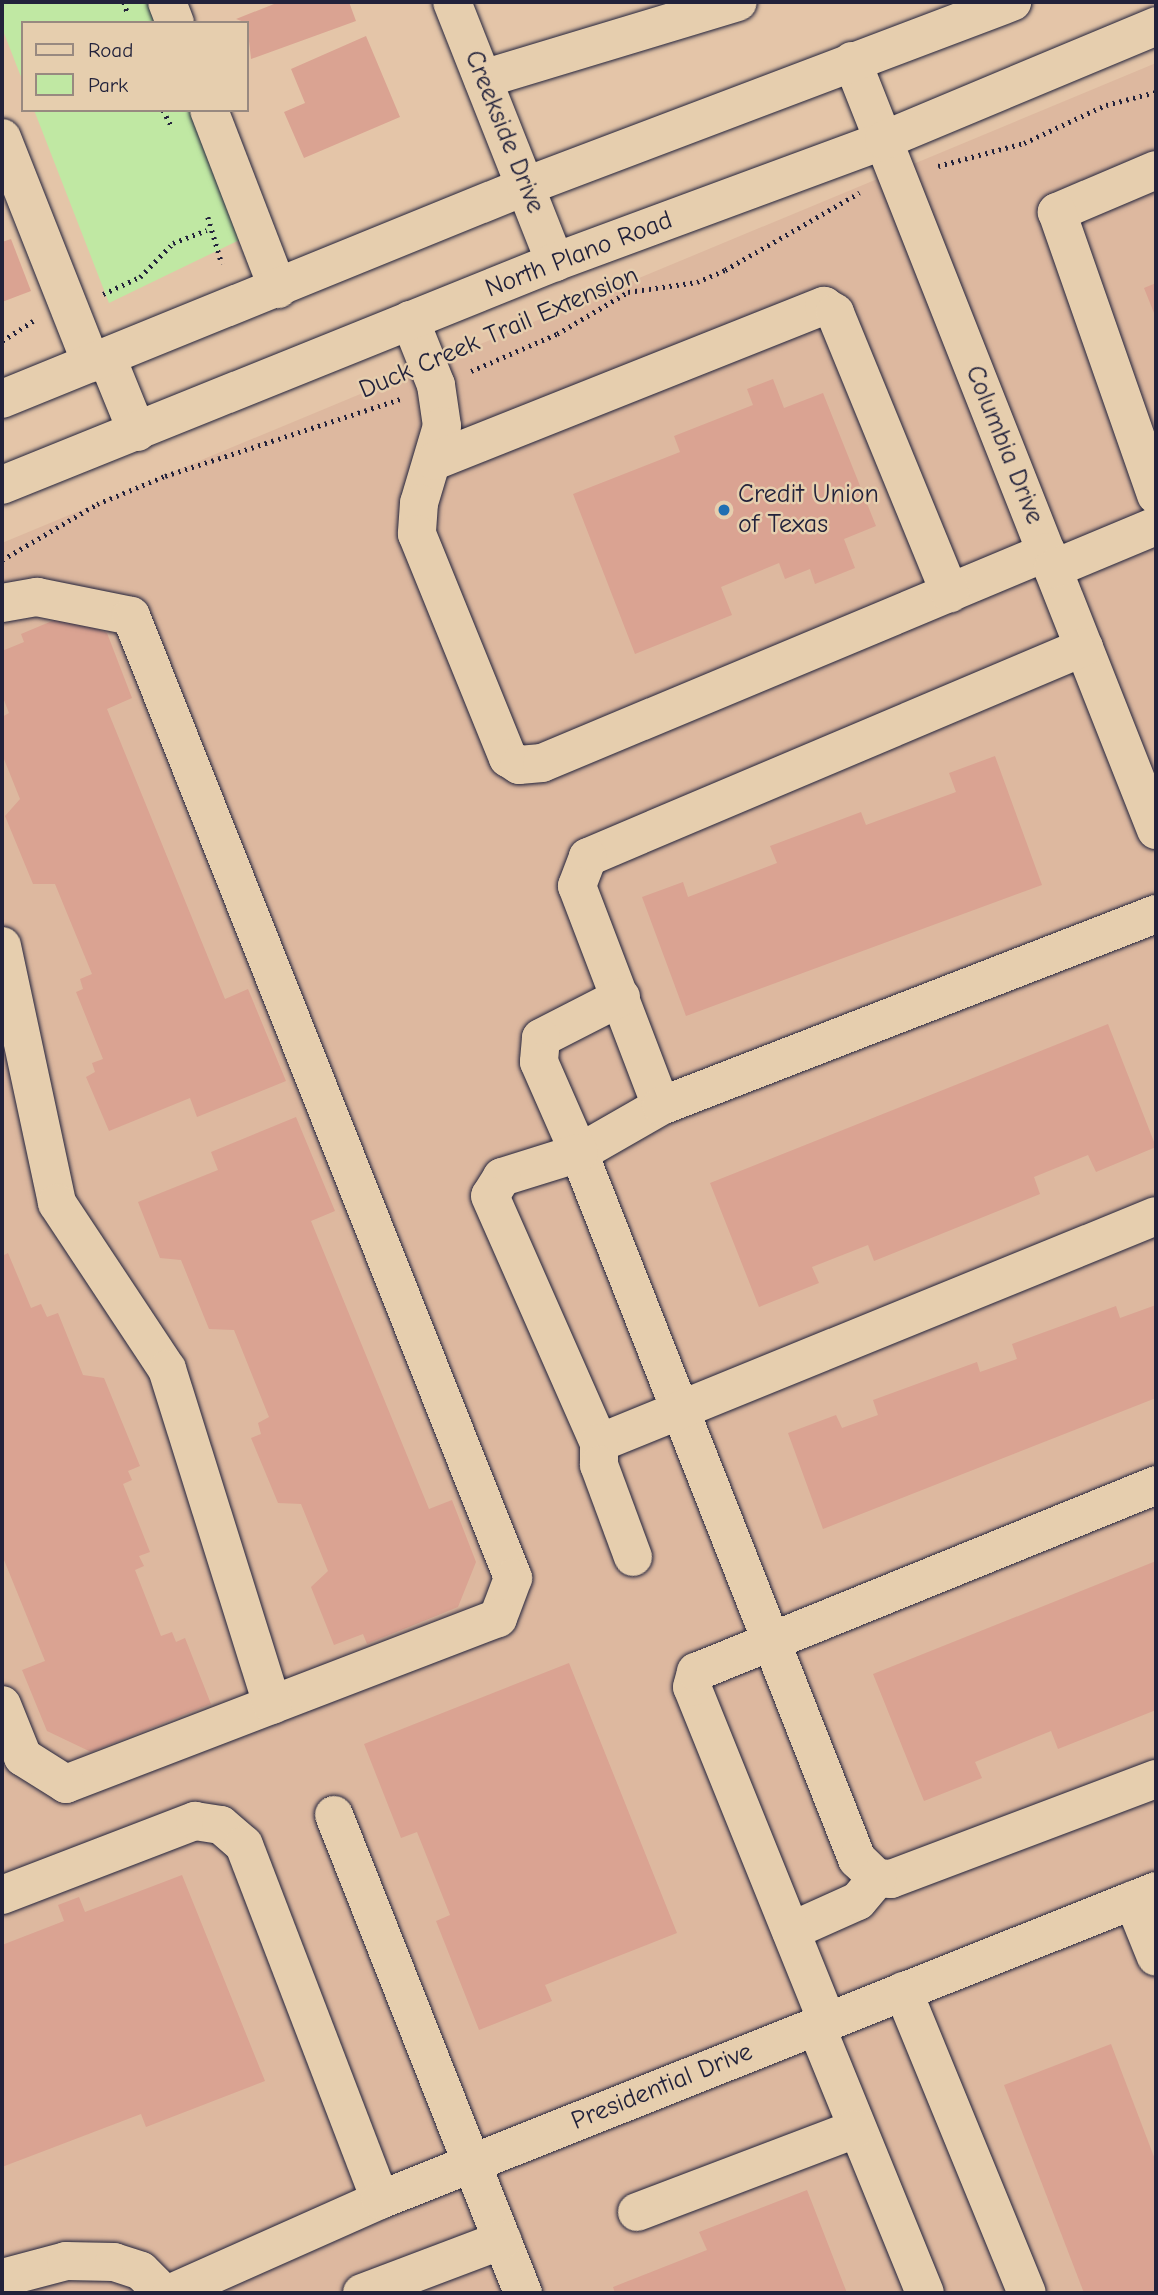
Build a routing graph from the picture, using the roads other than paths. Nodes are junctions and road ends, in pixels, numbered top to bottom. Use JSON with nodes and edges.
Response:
{"nodes":[{"id":1,"x":167,"y":2,"type":"edge"},
{"id":2,"x":452,"y":2,"type":"edge"},
{"id":3,"x":738,"y":2,"type":"edge"},
{"id":4,"x":1012,"y":2,"type":"edge"},
{"id":5,"x":174,"y":21,"type":"edge"},
{"id":6,"x":1156,"y":26,"type":"edge"},
{"id":7,"x":852,"y":61,"type":"junction"},
{"id":8,"x":483,"y":79,"type":"junction"},
{"id":9,"x":210,"y":112,"type":"edge"},
{"id":10,"x":2,"y":138,"type":"edge"},
{"id":11,"x":884,"y":140,"type":"junction"},
{"id":12,"x":1156,"y":170,"type":"edge"},
{"id":13,"x":526,"y":186,"type":"junction"},
{"id":14,"x":555,"y":262,"type":"junction"},
{"id":15,"x":278,"y":289,"type":"junction"},
{"id":16,"x":410,"y":320,"type":"junction"},
{"id":17,"x":99,"y":360,"type":"junction"},
{"id":18,"x":2,"y":399,"type":"edge"},
{"id":19,"x":137,"y":432,"type":"junction"},
{"id":20,"x":434,"y":461,"type":"junction"},
{"id":21,"x":2,"y":485,"type":"edge"},
{"id":22,"x":1156,"y":495,"type":"edge"},
{"id":23,"x":1156,"y":526,"type":"edge"},
{"id":24,"x":1050,"y":561,"type":"junction"},
{"id":25,"x":950,"y":593,"type":"junction"},
{"id":26,"x":2,"y":603,"type":"edge"},
{"id":27,"x":1084,"y":648,"type":"junction"},
{"id":28,"x":1156,"y":830,"type":"edge"},
{"id":29,"x":1156,"y":914,"type":"edge"},
{"id":30,"x":2,"y":946,"type":"edge"},
{"id":31,"x":621,"y":998,"type":"junction"},
{"id":32,"x":661,"y":1106,"type":"junction"},
{"id":33,"x":579,"y":1153,"type":"junction"},
{"id":34,"x":1156,"y":1216,"type":"edge"},
{"id":35,"x":681,"y":1407,"type":"junction"},
{"id":36,"x":599,"y":1443,"type":"junction"},
{"id":37,"x":1156,"y":1485,"type":"edge"},
{"id":38,"x":633,"y":1557,"type":"dead end"},
{"id":39,"x":772,"y":1642,"type":"junction"},
{"id":40,"x":2,"y":1705,"type":"edge"},
{"id":41,"x":272,"y":1705,"type":"junction"},
{"id":42,"x":1156,"y":1779,"type":"edge"},
{"id":43,"x":334,"y":1815,"type":"dead end"},
{"id":44,"x":877,"y":1878,"type":"junction"},
{"id":45,"x":2,"y":1895,"type":"edge"},
{"id":46,"x":1144,"y":1895,"type":"edge"},
{"id":47,"x":791,"y":1931,"type":"junction"},
{"id":48,"x":1156,"y":1956,"type":"edge"},
{"id":49,"x":903,"y":1991,"type":"junction"},
{"id":50,"x":822,"y":2023,"type":"junction"},
{"id":51,"x":855,"y":2129,"type":"junction"},
{"id":52,"x":472,"y":2163,"type":"junction"},
{"id":53,"x":380,"y":2200,"type":"junction"},
{"id":54,"x":637,"y":2212,"type":"dead end"},
{"id":55,"x":502,"y":2240,"type":"junction"},
{"id":56,"x":2,"y":2277,"type":"edge"},
{"id":57,"x":163,"y":2293,"type":"edge"},
{"id":58,"x":171,"y":2293,"type":"edge"},
{"id":59,"x":362,"y":2293,"type":"edge"},
{"id":60,"x":523,"y":2293,"type":"edge"},
{"id":61,"x":925,"y":2293,"type":"edge"},
{"id":62,"x":1027,"y":2293,"type":"edge"}],
"edges":[{"from":1,"to":5,"type":"main road"},
{"from":2,"to":8,"type":"main road","name":"Creekside Drive"},
{"from":3,"to":8,"type":"main road"},
{"from":4,"to":7,"type":"main road"},
{"from":6,"to":11,"type":"main road","name":"North Plano Road"},
{"from":7,"to":11,"type":"main road","name":"Columbia Drive"},
{"from":7,"to":13,"type":"main road"},
{"from":8,"to":13,"type":"main road","name":"Creekside Drive"},
{"from":9,"to":15,"type":"main road"},
{"from":10,"to":17,"type":"main road"},
{"from":11,"to":14,"type":"main road","name":"North Plano Road"},
{"from":11,"to":24,"type":"main road","name":"Columbia Drive"},
{"from":12,"to":22,"type":"main road"},
{"from":13,"to":14,"type":"main road","name":"Creekside Drive"},
{"from":13,"to":15,"type":"main road"},
{"from":14,"to":16,"type":"main road","name":"North Plano Road"},
{"from":15,"to":17,"type":"main road"},
{"from":16,"to":19,"type":"main road","name":"North Plano Road"},
{"from":16,"to":20,"type":"main road"},
{"from":17,"to":18,"type":"main road"},
{"from":17,"to":19,"type":"main road"},
{"from":19,"to":21,"type":"main road","name":"North Plano Road"},
{"from":20,"to":25,"type":"main road"},
{"from":20,"to":25,"type":"main road"},
{"from":23,"to":24,"type":"main road"},
{"from":24,"to":25,"type":"main road"},
{"from":24,"to":27,"type":"main road","name":"Columbia Drive"},
{"from":26,"to":41,"type":"main road"},
{"from":27,"to":28,"type":"main road","name":"Columbia Drive"},
{"from":27,"to":31,"type":"main road"},
{"from":29,"to":32,"type":"main road"},
{"from":30,"to":41,"type":"main road"},
{"from":31,"to":32,"type":"main road"},
{"from":31,"to":33,"type":"main road"},
{"from":32,"to":33,"type":"main road"},
{"from":33,"to":35,"type":"main road"},
{"from":33,"to":36,"type":"main road"},
{"from":34,"to":35,"type":"main road"},
{"from":35,"to":36,"type":"main road"},
{"from":35,"to":39,"type":"main road"},
{"from":36,"to":38,"type":"main road"},
{"from":37,"to":39,"type":"main road"},
{"from":39,"to":44,"type":"main road"},
{"from":39,"to":47,"type":"main road"},
{"from":40,"to":41,"type":"main road"},
{"from":42,"to":44,"type":"main road"},
{"from":43,"to":52,"type":"main road"},
{"from":44,"to":47,"type":"main road"},
{"from":45,"to":53,"type":"main road"},
{"from":46,"to":48,"type":"main road"},
{"from":46,"to":49,"type":"main road","name":"Presidential Drive"},
{"from":47,"to":50,"type":"main road"},
{"from":49,"to":50,"type":"main road","name":"Presidential Drive"},
{"from":49,"to":62,"type":"main road"},
{"from":50,"to":51,"type":"main road"},
{"from":50,"to":52,"type":"main road","name":"Presidential Drive"},
{"from":51,"to":54,"type":"main road"},
{"from":51,"to":61,"type":"main road"},
{"from":52,"to":53,"type":"main road","name":"Presidential Drive"},
{"from":52,"to":55,"type":"main road"},
{"from":53,"to":58,"type":"main road","name":"Presidential Drive"},
{"from":55,"to":59,"type":"main road"},
{"from":55,"to":60,"type":"main road"},
{"from":56,"to":57,"type":"main road"}]}
